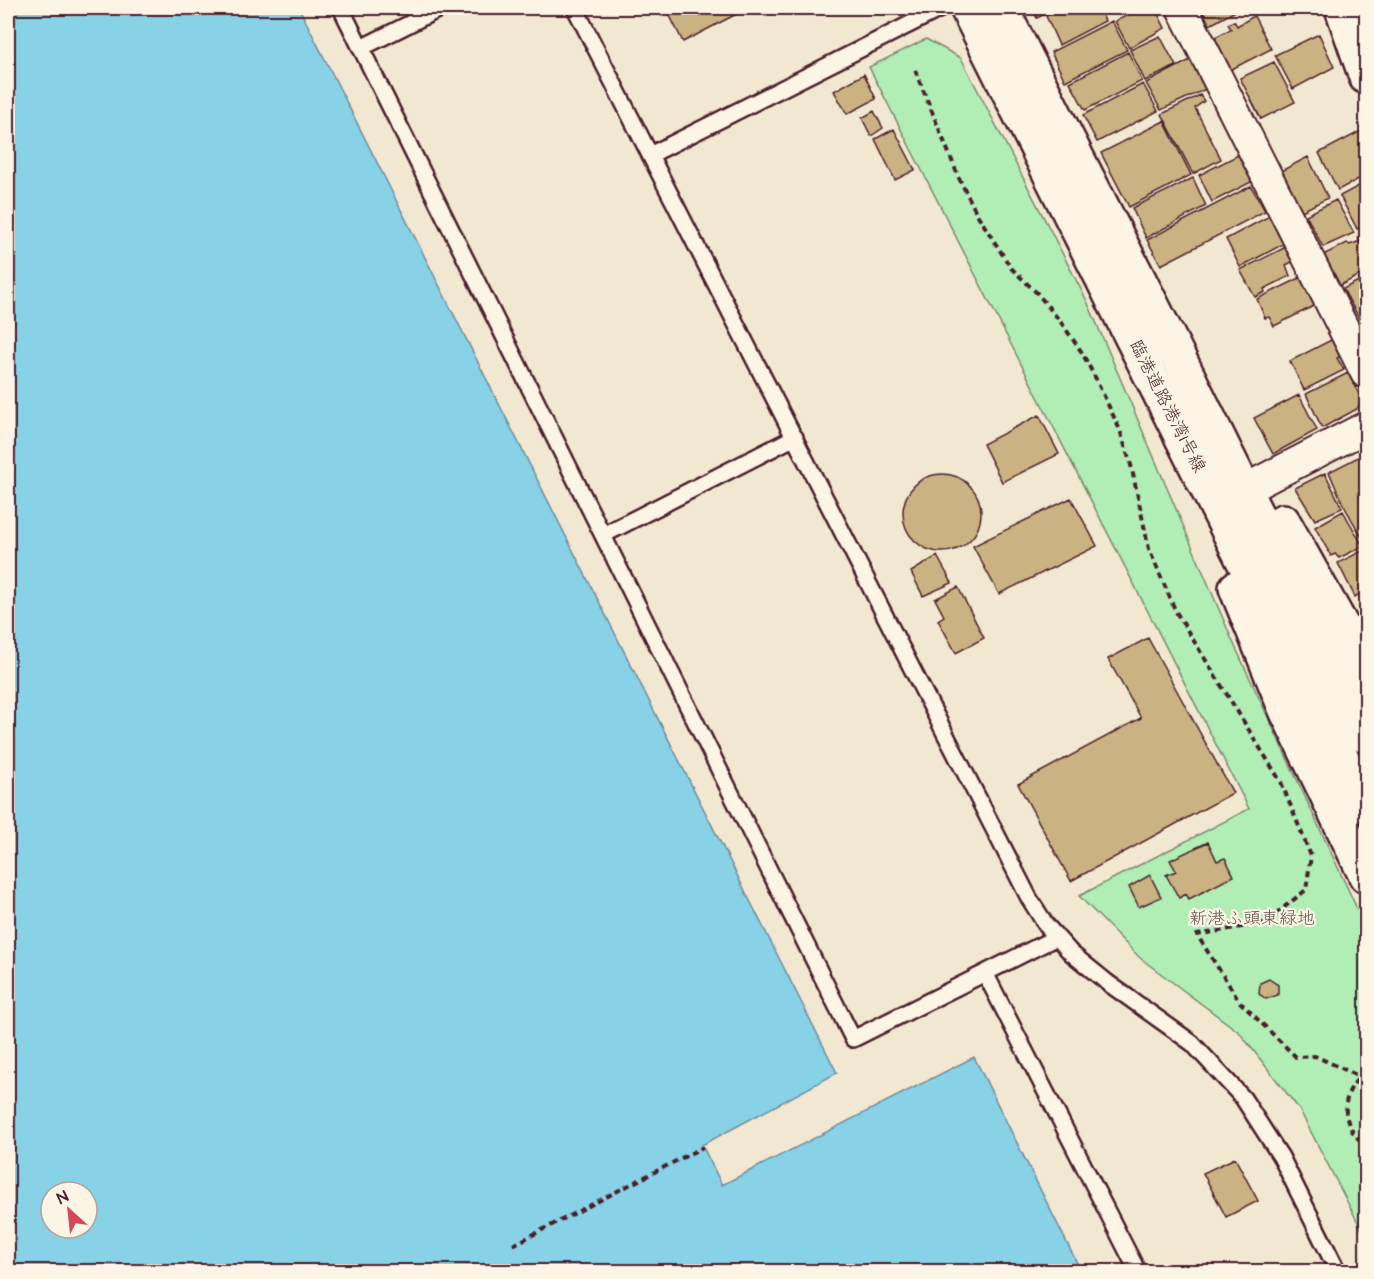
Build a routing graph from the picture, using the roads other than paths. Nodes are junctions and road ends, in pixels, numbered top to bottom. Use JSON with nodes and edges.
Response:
{"nodes":[{"id":1,"x":341,"y":8,"type":"edge"},
{"id":2,"x":441,"y":8,"type":"edge"},
{"id":3,"x":575,"y":8,"type":"edge"},
{"id":4,"x":942,"y":8,"type":"edge"},
{"id":5,"x":967,"y":8,"type":"edge"},
{"id":6,"x":1001,"y":8,"type":"edge"},
{"id":7,"x":1182,"y":8,"type":"edge"},
{"id":8,"x":1342,"y":8,"type":"edge"},
{"id":9,"x":361,"y":48,"type":"junction"},
{"id":10,"x":1366,"y":77,"type":"edge"},
{"id":11,"x":650,"y":155,"type":"junction"},
{"id":12,"x":1130,"y":330,"type":"junction"},
{"id":13,"x":1366,"y":373,"type":"edge"},
{"id":14,"x":1366,"y":427,"type":"edge"},
{"id":15,"x":795,"y":437,"type":"junction"},
{"id":16,"x":1252,"y":486,"type":"junction"},
{"id":17,"x":603,"y":535,"type":"junction"},
{"id":18,"x":1366,"y":669,"type":"edge"},
{"id":19,"x":1366,"y":736,"type":"edge"},
{"id":20,"x":1366,"y":806,"type":"edge"},
{"id":21,"x":1366,"y":876,"type":"edge"},
{"id":22,"x":1056,"y":937,"type":"junction"},
{"id":23,"x":986,"y":973,"type":"junction"},
{"id":24,"x":1138,"y":1272,"type":"edge"},
{"id":25,"x":1338,"y":1272,"type":"edge"}],
"edges":[{"from":1,"to":9,"type":"lane"},
{"from":2,"to":9,"type":"lane"},
{"from":3,"to":11,"type":"lane"},
{"from":4,"to":11,"type":"lane"},
{"from":5,"to":12,"type":"street","name":"臨港道路港湾1号線"},
{"from":6,"to":16,"type":"street","name":"臨港道路港湾1号線"},
{"from":7,"to":13,"type":"street"},
{"from":8,"to":10,"type":"street"},
{"from":9,"to":17,"type":"lane"},
{"from":11,"to":15,"type":"lane"},
{"from":12,"to":20,"type":"street","name":"臨港道路港湾1号線"},
{"from":12,"to":21,"type":"street"},
{"from":14,"to":16,"type":"street"},
{"from":15,"to":17,"type":"lane"},
{"from":15,"to":22,"type":"lane"},
{"from":16,"to":18,"type":"street"},
{"from":16,"to":19,"type":"street"},
{"from":17,"to":23,"type":"lane"},
{"from":22,"to":23,"type":"lane"},
{"from":22,"to":25,"type":"lane"},
{"from":23,"to":24,"type":"lane"}]}
